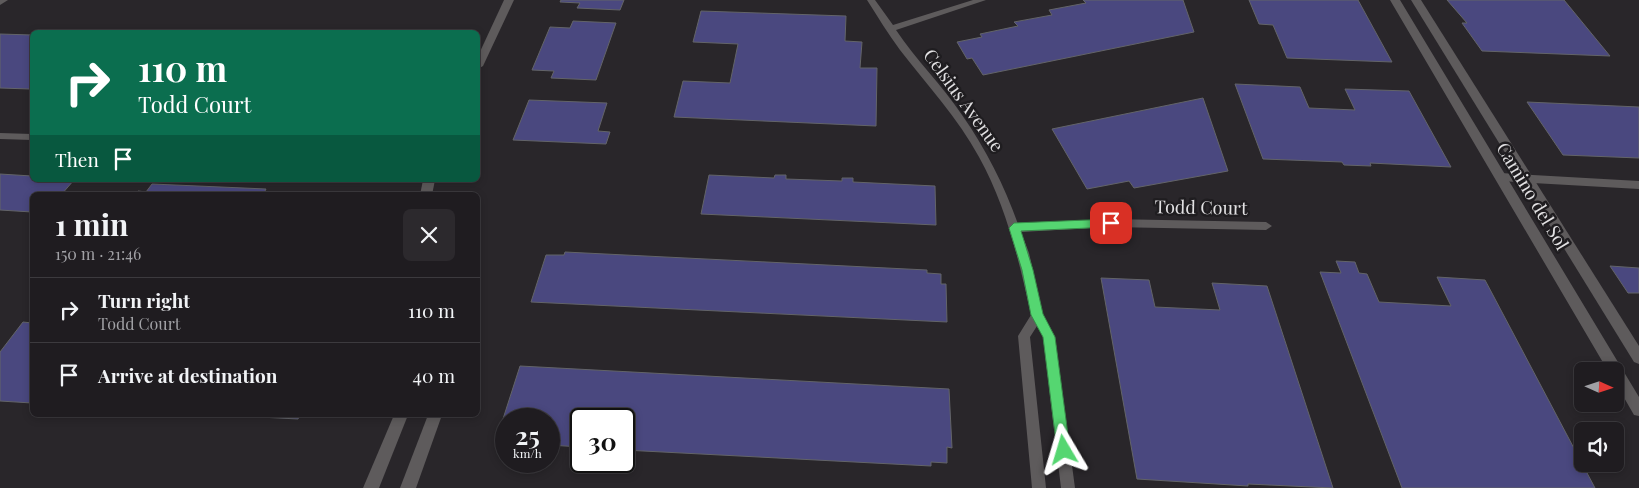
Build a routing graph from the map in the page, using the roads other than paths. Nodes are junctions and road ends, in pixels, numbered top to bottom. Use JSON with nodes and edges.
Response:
{"nodes":[{"id":1,"x":509,"y":0,"type":"edge"},
{"id":2,"x":871,"y":0,"type":"edge"},
{"id":3,"x":982,"y":0,"type":"edge"},
{"id":4,"x":1395,"y":0,"type":"edge"},
{"id":5,"x":1416,"y":0,"type":"edge"},
{"id":6,"x":890,"y":29,"type":"junction"},
{"id":7,"x":480,"y":62,"type":"edge"},
{"id":8,"x":0,"y":136,"type":"edge"},
{"id":9,"x":30,"y":137,"type":"edge"},
{"id":10,"x":1500,"y":177,"type":"junction"},
{"id":11,"x":1528,"y":178,"type":"junction"},
{"id":12,"x":1639,"y":185,"type":"edge"},
{"id":13,"x":1266,"y":226,"type":"dead end"},
{"id":14,"x":1014,"y":228,"type":"junction"},
{"id":15,"x":1037,"y":315,"type":"junction"},
{"id":16,"x":1639,"y":358,"type":"edge"},
{"id":17,"x":1639,"y":410,"type":"edge"},
{"id":18,"x":400,"y":417,"type":"edge"},
{"id":19,"x":434,"y":417,"type":"edge"},
{"id":20,"x":371,"y":488,"type":"edge"},
{"id":21,"x":408,"y":488,"type":"edge"},
{"id":22,"x":1039,"y":488,"type":"edge"},
{"id":23,"x":1068,"y":488,"type":"edge"}],
"edges":[{"from":1,"to":7,"type":"street"},
{"from":2,"to":6,"type":"street","name":"Celsius Avenue"},
{"from":3,"to":6,"type":"street"},
{"from":4,"to":10,"type":"street","name":"Camino del Sol"},
{"from":5,"to":11,"type":"street","name":"Camino del Sol"},
{"from":6,"to":14,"type":"street","name":"Celsius Avenue"},
{"from":8,"to":9,"type":"street"},
{"from":10,"to":11,"type":"street"},
{"from":10,"to":17,"type":"street","name":"Camino del Sol"},
{"from":11,"to":12,"type":"street"},
{"from":11,"to":16,"type":"street","name":"Camino del Sol"},
{"from":13,"to":14,"type":"street","name":"Todd Court"},
{"from":14,"to":15,"type":"street","name":"Celsius Avenue"},
{"from":15,"to":22,"type":"street"},
{"from":15,"to":23,"type":"street","name":"Celsius Avenue"},
{"from":18,"to":20,"type":"street"},
{"from":19,"to":21,"type":"street"}]}
